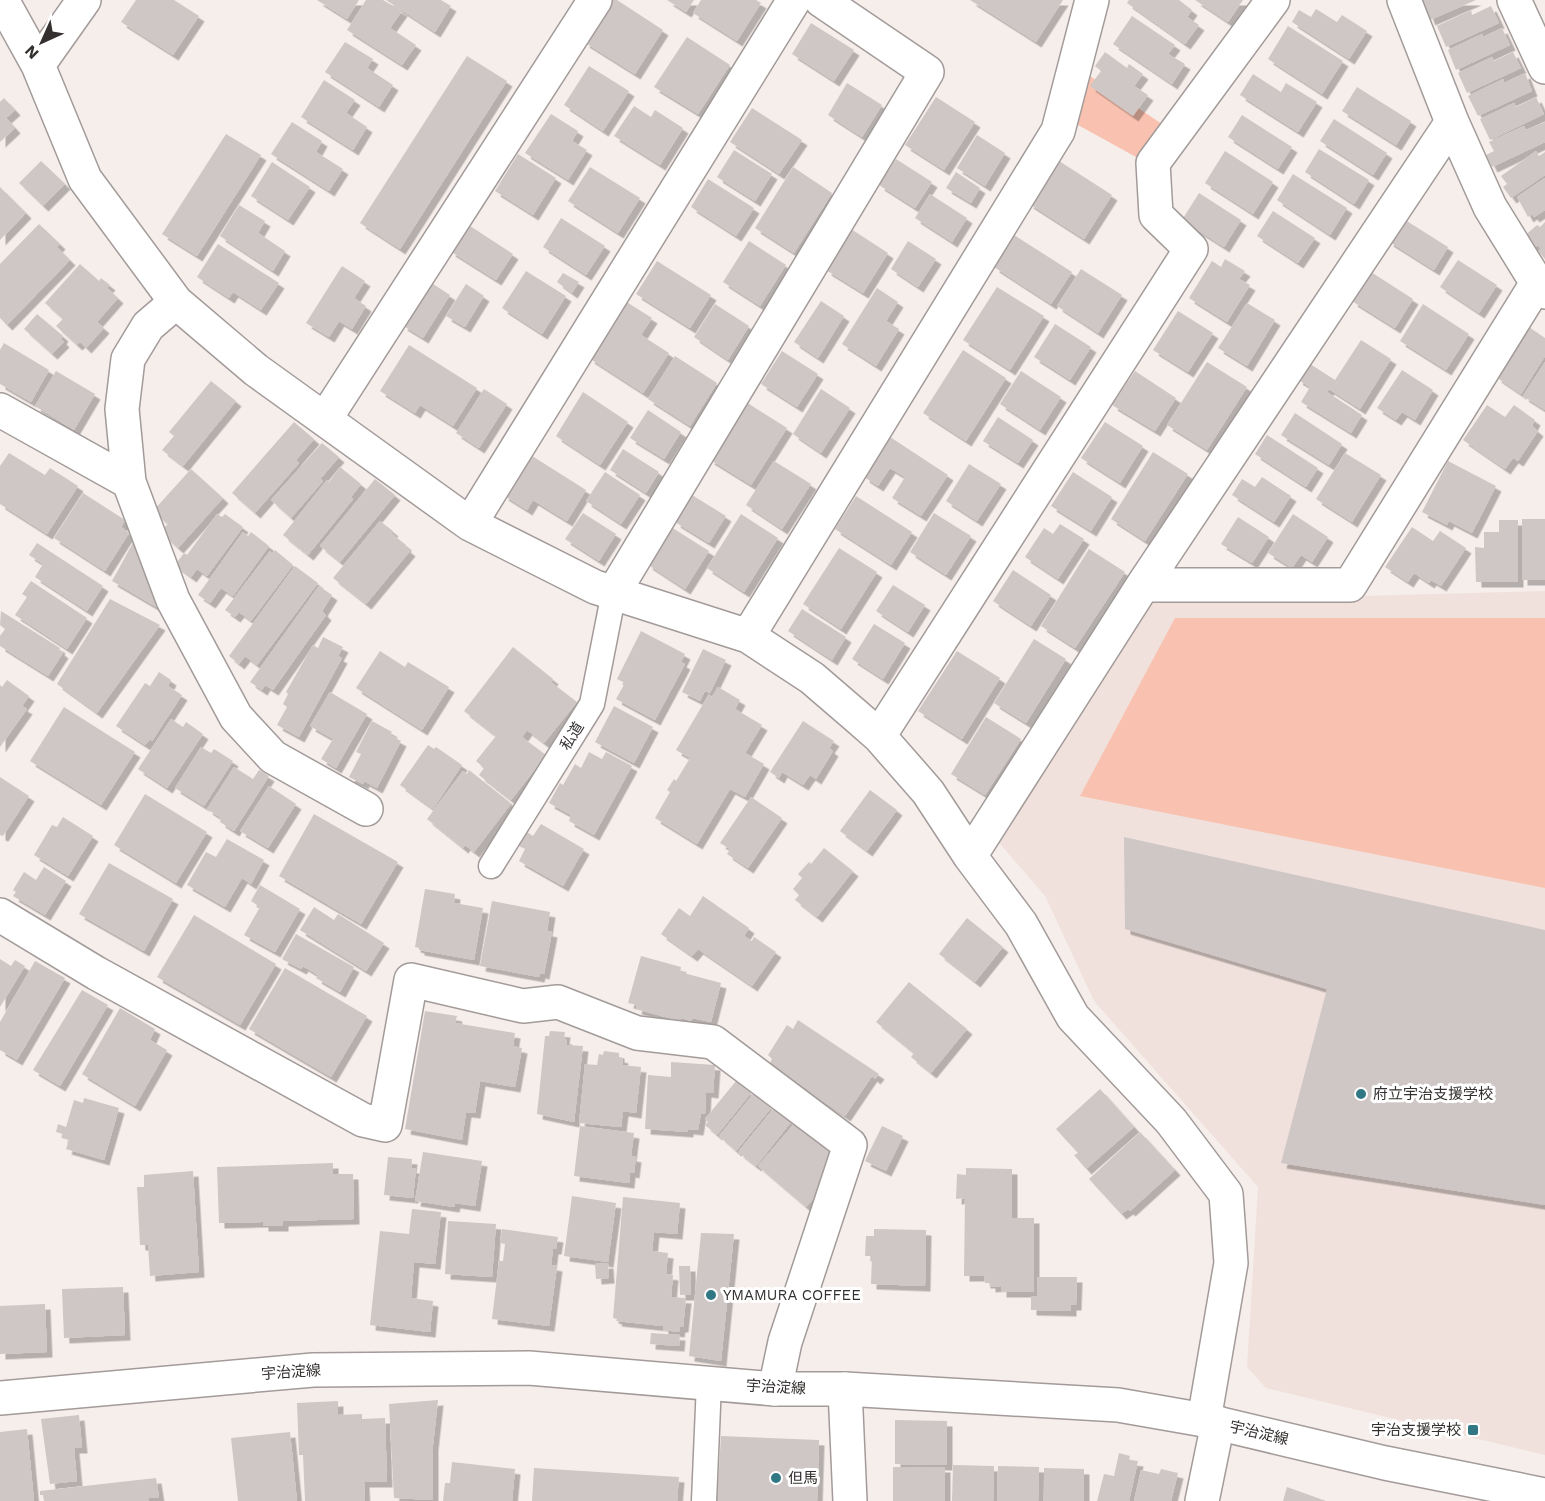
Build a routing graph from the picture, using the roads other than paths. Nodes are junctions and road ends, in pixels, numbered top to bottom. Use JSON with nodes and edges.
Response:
{"nodes":[{"id":1,"x":2,"y":0,"type":"edge"},
{"id":2,"x":84,"y":0,"type":"edge"},
{"id":3,"x":596,"y":0,"type":"edge"},
{"id":4,"x":794,"y":0,"type":"edge"},
{"id":5,"x":821,"y":0,"type":"edge"},
{"id":6,"x":1092,"y":0,"type":"edge"},
{"id":7,"x":1273,"y":0,"type":"edge"},
{"id":8,"x":1404,"y":0,"type":"edge"},
{"id":9,"x":1514,"y":0,"type":"edge"},
{"id":10,"x":38,"y":65,"type":"junction"},
{"id":11,"x":1545,"y":67,"type":"edge"},
{"id":12,"x":1452,"y":122,"type":"junction"},
{"id":13,"x":1541,"y":287,"type":"edge"},
{"id":14,"x":176,"y":302,"type":"junction"},
{"id":15,"x":0,"y":410,"type":"edge"},
{"id":16,"x":325,"y":419,"type":"junction"},
{"id":17,"x":129,"y":482,"type":"junction"},
{"id":18,"x":470,"y":524,"type":"junction"},
{"id":19,"x":1143,"y":585,"type":"junction"},
{"id":20,"x":614,"y":592,"type":"junction"},
{"id":21,"x":748,"y":636,"type":"junction"},
{"id":22,"x":879,"y":736,"type":"junction"},
{"id":23,"x":366,"y":809,"type":"dead end"},
{"id":24,"x":970,"y":856,"type":"junction"},
{"id":25,"x":491,"y":866,"type":"dead end"},
{"id":26,"x":0,"y":915,"type":"edge"},
{"id":27,"x":709,"y":1383,"type":"junction"},
{"id":28,"x":775,"y":1389,"type":"junction"},
{"id":29,"x":845,"y":1389,"type":"junction"},
{"id":30,"x":0,"y":1398,"type":"edge"},
{"id":31,"x":1211,"y":1422,"type":"junction"},
{"id":32,"x":1545,"y":1494,"type":"edge"},
{"id":33,"x":704,"y":1501,"type":"edge"},
{"id":34,"x":850,"y":1501,"type":"edge"},
{"id":35,"x":1202,"y":1501,"type":"edge"}],
"edges":[{"from":1,"to":10,"type":"street"},
{"from":2,"to":10,"type":"street"},
{"from":3,"to":16,"type":"street"},
{"from":4,"to":18,"type":"street"},
{"from":5,"to":20,"type":"street"},
{"from":6,"to":21,"type":"street"},
{"from":7,"to":22,"type":"street"},
{"from":8,"to":12,"type":"street"},
{"from":9,"to":11,"type":"street"},
{"from":10,"to":14,"type":"street"},
{"from":12,"to":13,"type":"street"},
{"from":12,"to":19,"type":"street"},
{"from":13,"to":19,"type":"street"},
{"from":14,"to":16,"type":"street"},
{"from":14,"to":17,"type":"street"},
{"from":15,"to":17,"type":"street"},
{"from":16,"to":18,"type":"street"},
{"from":17,"to":23,"type":"street"},
{"from":18,"to":20,"type":"street"},
{"from":19,"to":24,"type":"street"},
{"from":20,"to":21,"type":"street"},
{"from":20,"to":25,"type":"lane","name":"私道"},
{"from":21,"to":22,"type":"street"},
{"from":22,"to":24,"type":"street"},
{"from":24,"to":31,"type":"street"},
{"from":26,"to":28,"type":"street"},
{"from":27,"to":28,"type":"street","name":"宇治淀線"},
{"from":27,"to":30,"type":"street","name":"宇治淀線"},
{"from":27,"to":33,"type":"lane"},
{"from":28,"to":29,"type":"street","name":"宇治淀線"},
{"from":29,"to":31,"type":"street","name":"宇治淀線"},
{"from":29,"to":34,"type":"street"},
{"from":31,"to":32,"type":"street","name":"宇治淀線"},
{"from":31,"to":35,"type":"street"}]}
